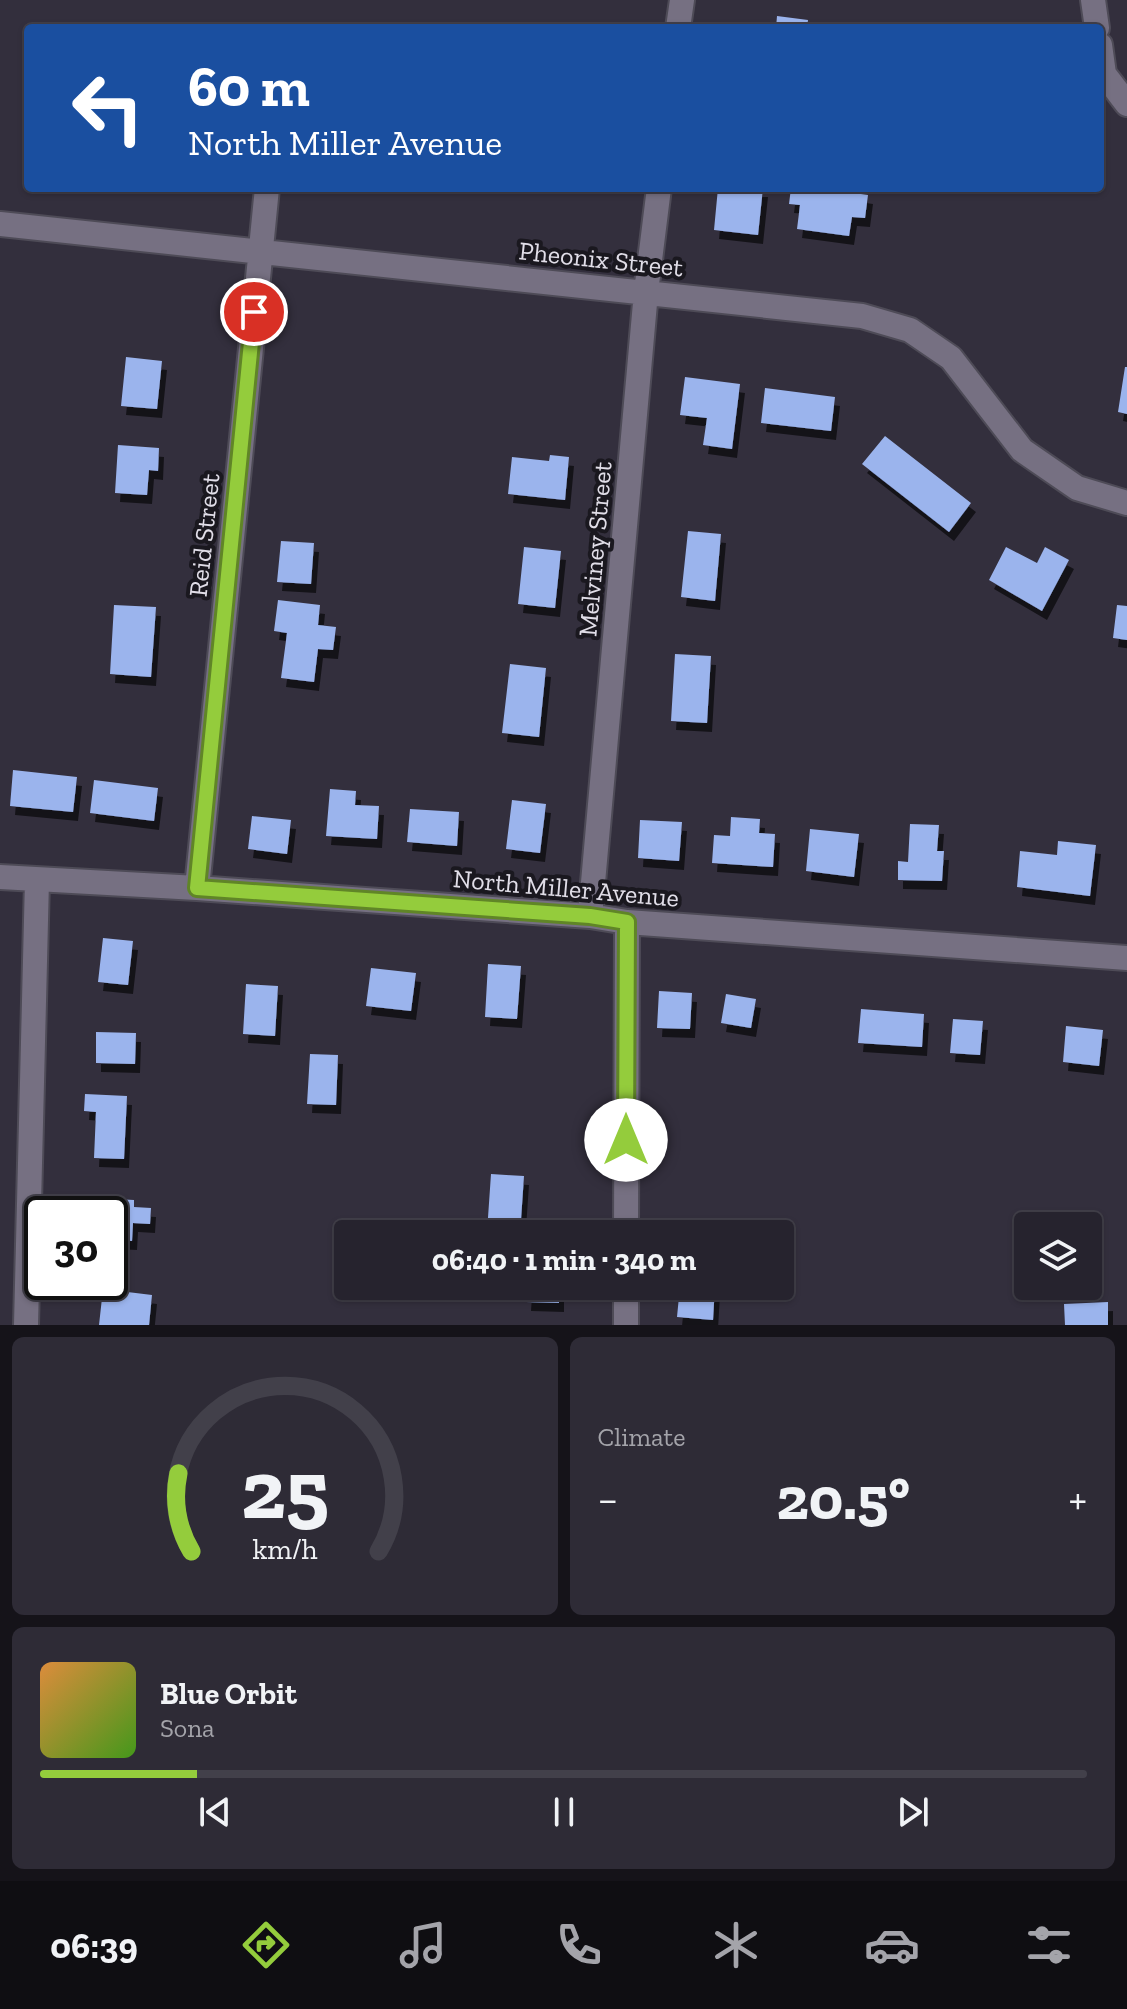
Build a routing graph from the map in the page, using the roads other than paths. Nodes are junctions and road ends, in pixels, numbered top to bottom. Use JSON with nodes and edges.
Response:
{"nodes":[{"id":1,"x":682,"y":0,"type":"edge"},
{"id":2,"x":1093,"y":0,"type":"edge"},
{"id":3,"x":679,"y":24,"type":"edge"},
{"id":4,"x":1096,"y":24,"type":"edge"},
{"id":5,"x":1104,"y":74,"type":"edge"},
{"id":6,"x":1127,"y":104,"type":"edge"},
{"id":7,"x":267,"y":192,"type":"edge"},
{"id":8,"x":658,"y":192,"type":"edge"},
{"id":9,"x":0,"y":224,"type":"edge"},
{"id":10,"x":260,"y":251,"type":"junction"},
{"id":11,"x":646,"y":292,"type":"junction"},
{"id":12,"x":1127,"y":503,"type":"edge"},
{"id":13,"x":0,"y":877,"type":"edge"},
{"id":14,"x":37,"y":880,"type":"junction"},
{"id":15,"x":197,"y":888,"type":"junction"},
{"id":16,"x":590,"y":916,"type":"junction"},
{"id":17,"x":627,"y":922,"type":"junction"},
{"id":18,"x":1127,"y":958,"type":"edge"},
{"id":19,"x":626,"y":1220,"type":"edge"},
{"id":20,"x":626,"y":1300,"type":"edge"},
{"id":21,"x":26,"y":1325,"type":"edge"},
{"id":22,"x":626,"y":1325,"type":"edge"}],
"edges":[{"from":1,"to":3,"type":"street"},
{"from":2,"to":4,"type":"street"},
{"from":5,"to":6,"type":"street"},
{"from":7,"to":10,"type":"street","name":"Reid Street"},
{"from":8,"to":11,"type":"street","name":"Melviney Street"},
{"from":9,"to":10,"type":"street","name":"Pheonix Street"},
{"from":10,"to":11,"type":"street","name":"Pheonix Street"},
{"from":10,"to":15,"type":"street","name":"Reid Street"},
{"from":11,"to":12,"type":"street","name":"Pheonix Street"},
{"from":11,"to":16,"type":"street","name":"Melviney Street"},
{"from":13,"to":14,"type":"street","name":"North Miller Avenue"},
{"from":14,"to":15,"type":"street","name":"North Miller Avenue"},
{"from":14,"to":21,"type":"street"},
{"from":15,"to":16,"type":"street","name":"North Miller Avenue"},
{"from":16,"to":17,"type":"street","name":"North Miller Avenue"},
{"from":17,"to":18,"type":"street","name":"North Miller Avenue"},
{"from":17,"to":19,"type":"street"},
{"from":20,"to":22,"type":"street"}]}
